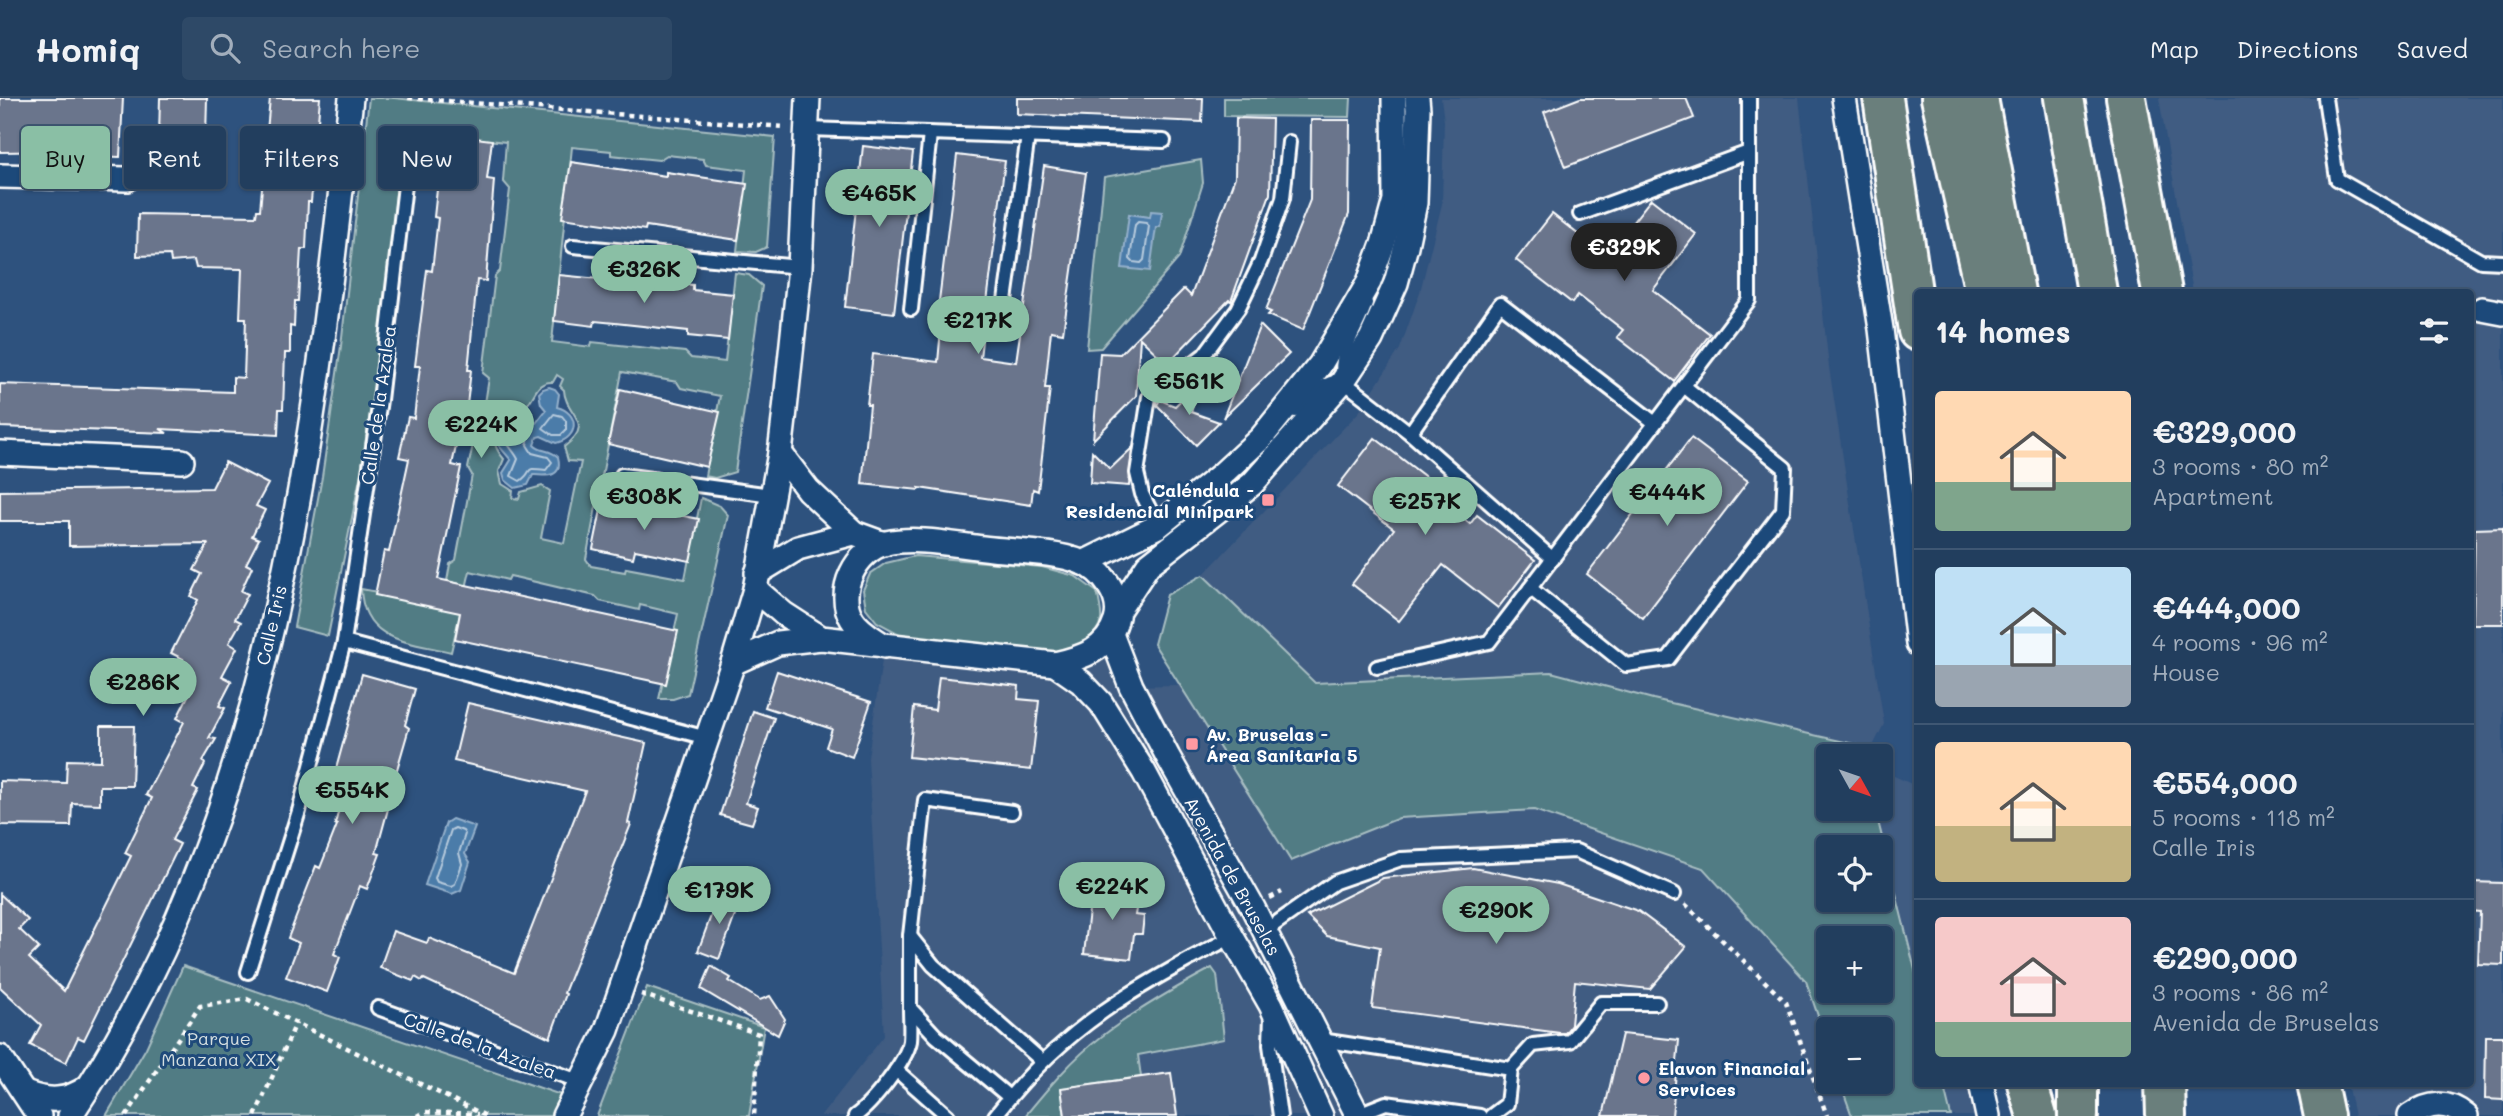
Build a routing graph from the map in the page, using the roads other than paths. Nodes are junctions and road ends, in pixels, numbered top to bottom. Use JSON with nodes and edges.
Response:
{"nodes":[{"id":1,"x":351,"y":98,"type":"edge"},
{"id":2,"x":808,"y":98,"type":"edge"},
{"id":3,"x":1394,"y":98,"type":"edge"},
{"id":4,"x":1416,"y":98,"type":"edge"},
{"id":5,"x":1749,"y":98,"type":"edge"},
{"id":6,"x":1844,"y":98,"type":"edge"},
{"id":7,"x":1872,"y":98,"type":"edge"},
{"id":8,"x":1883,"y":98,"type":"edge"},
{"id":9,"x":1941,"y":98,"type":"edge"},
{"id":10,"x":1978,"y":98,"type":"edge"},
{"id":11,"x":2064,"y":98,"type":"edge"},
{"id":12,"x":2126,"y":98,"type":"edge"},
{"id":13,"x":2325,"y":98,"type":"edge"},
{"id":14,"x":808,"y":129,"type":"junction"},
{"id":15,"x":930,"y":134,"type":"junction"},
{"id":16,"x":1028,"y":136,"type":"junction"},
{"id":17,"x":1164,"y":141,"type":"dead end"},
{"id":18,"x":1289,"y":142,"type":"dead end"},
{"id":19,"x":1749,"y":152,"type":"junction"},
{"id":20,"x":0,"y":176,"type":"edge"},
{"id":21,"x":1894,"y":177,"type":"junction"},
{"id":22,"x":124,"y":179,"type":"edge"},
{"id":23,"x":405,"y":189,"type":"edge"},
{"id":24,"x":1580,"y":214,"type":"dead end"},
{"id":25,"x":573,"y":246,"type":"dead end"},
{"id":26,"x":2503,"y":262,"type":"edge"},
{"id":27,"x":800,"y":267,"type":"junction"},
{"id":28,"x":1369,"y":282,"type":"junction"},
{"id":29,"x":1984,"y":289,"type":"edge"},
{"id":30,"x":2014,"y":289,"type":"edge"},
{"id":31,"x":2096,"y":289,"type":"edge"},
{"id":32,"x":2161,"y":289,"type":"edge"},
{"id":33,"x":1914,"y":305,"type":"edge"},
{"id":34,"x":911,"y":309,"type":"dead end"},
{"id":35,"x":1002,"y":322,"type":"dead end"},
{"id":36,"x":1343,"y":381,"type":"junction"},
{"id":37,"x":1684,"y":386,"type":"junction"},
{"id":38,"x":1655,"y":423,"type":"junction"},
{"id":39,"x":1410,"y":433,"type":"junction"},
{"id":40,"x":0,"y":453,"type":"edge"},
{"id":41,"x":780,"y":453,"type":"junction"},
{"id":42,"x":182,"y":461,"type":"dead end"},
{"id":43,"x":622,"y":475,"type":"dead end"},
{"id":44,"x":1221,"y":475,"type":"junction"},
{"id":45,"x":772,"y":495,"type":"junction"},
{"id":46,"x":1158,"y":526,"type":"junction"},
{"id":47,"x":854,"y":533,"type":"junction"},
{"id":48,"x":884,"y":544,"type":"junction"},
{"id":49,"x":1553,"y":559,"type":"junction"},
{"id":50,"x":1083,"y":563,"type":"junction"},
{"id":51,"x":756,"y":581,"type":"junction"},
{"id":52,"x":1531,"y":588,"type":"junction"},
{"id":53,"x":1119,"y":609,"type":"junction"},
{"id":54,"x":1914,"y":610,"type":"edge"},
{"id":55,"x":1111,"y":634,"type":"junction"},
{"id":56,"x":821,"y":639,"type":"junction"},
{"id":57,"x":344,"y":642,"type":"junction"},
{"id":58,"x":884,"y":646,"type":"junction"},
{"id":59,"x":733,"y":663,"type":"junction"},
{"id":60,"x":1055,"y":664,"type":"junction"},
{"id":61,"x":1377,"y":667,"type":"dead end"},
{"id":62,"x":707,"y":738,"type":"junction"},
{"id":63,"x":1012,"y":811,"type":"dead end"},
{"id":64,"x":1674,"y":894,"type":"road end"},
{"id":65,"x":1265,"y":931,"type":"junction"},
{"id":66,"x":910,"y":936,"type":"junction"},
{"id":67,"x":1232,"y":937,"type":"junction"},
{"id":68,"x":248,"y":972,"type":"dead end"},
{"id":69,"x":1657,"y":1003,"type":"dead end"},
{"id":70,"x":1271,"y":1005,"type":"junction"},
{"id":71,"x":378,"y":1008,"type":"dead end"},
{"id":72,"x":910,"y":1008,"type":"junction"},
{"id":73,"x":1321,"y":1040,"type":"junction"},
{"id":74,"x":0,"y":1057,"type":"edge"},
{"id":75,"x":1042,"y":1061,"type":"junction"},
{"id":76,"x":1511,"y":1069,"type":"junction"},
{"id":77,"x":896,"y":1070,"type":"junction"},
{"id":78,"x":581,"y":1082,"type":"junction"},
{"id":79,"x":90,"y":1086,"type":"junction"},
{"id":80,"x":1982,"y":1087,"type":"edge"},
{"id":81,"x":2027,"y":1087,"type":"edge"},
{"id":82,"x":2165,"y":1087,"type":"edge"},
{"id":83,"x":2318,"y":1087,"type":"edge"},
{"id":84,"x":2325,"y":1087,"type":"edge"},
{"id":85,"x":25,"y":1093,"type":"junction"},
{"id":86,"x":1009,"y":1097,"type":"junction"},
{"id":87,"x":862,"y":1114,"type":"edge"},
{"id":88,"x":1358,"y":1115,"type":"edge"},
{"id":89,"x":39,"y":1116,"type":"edge"},
{"id":90,"x":70,"y":1116,"type":"edge"},
{"id":91,"x":564,"y":1116,"type":"edge"},
{"id":92,"x":948,"y":1116,"type":"edge"},
{"id":93,"x":995,"y":1116,"type":"edge"},
{"id":94,"x":1280,"y":1116,"type":"edge"},
{"id":95,"x":1321,"y":1116,"type":"edge"},
{"id":96,"x":1480,"y":1116,"type":"edge"},
{"id":97,"x":1491,"y":1116,"type":"edge"},
{"id":98,"x":1988,"y":1116,"type":"edge"},
{"id":99,"x":2037,"y":1116,"type":"edge"},
{"id":100,"x":2166,"y":1116,"type":"edge"},
{"id":101,"x":2325,"y":1116,"type":"edge"},
{"id":102,"x":2336,"y":1116,"type":"edge"},
{"id":103,"x":2410,"y":1116,"type":"edge"},
{"id":104,"x":2466,"y":1116,"type":"edge"}],
"edges":[{"from":1,"to":79,"type":"street","name":"Calle Iris"},
{"from":2,"to":14,"type":"street","name":"Calle de la Azalea"},
{"from":3,"to":28,"type":"street"},
{"from":4,"to":36,"type":"street"},
{"from":5,"to":19,"type":"lane"},
{"from":6,"to":54,"type":"street"},
{"from":7,"to":21,"type":"street"},
{"from":8,"to":21,"type":"highway"},
{"from":9,"to":29,"type":"highway"},
{"from":10,"to":30,"type":"highway"},
{"from":11,"to":31,"type":"highway"},
{"from":12,"to":32,"type":"highway"},
{"from":13,"to":26,"type":"lane"},
{"from":14,"to":15,"type":"lane"},
{"from":14,"to":27,"type":"street","name":"Calle de la Azalea"},
{"from":15,"to":16,"type":"lane"},
{"from":15,"to":34,"type":"lane"},
{"from":16,"to":17,"type":"lane"},
{"from":16,"to":35,"type":"lane"},
{"from":18,"to":46,"type":"lane"},
{"from":19,"to":24,"type":"lane"},
{"from":19,"to":37,"type":"lane"},
{"from":20,"to":22,"type":"street"},
{"from":21,"to":33,"type":"highway"},
{"from":23,"to":57,"type":"lane","name":"Calle de la Azalea"},
{"from":25,"to":27,"type":"lane"},
{"from":27,"to":41,"type":"street","name":"Calle de la Azalea"},
{"from":28,"to":36,"type":"lane"},
{"from":28,"to":44,"type":"street"},
{"from":36,"to":39,"type":"lane"},
{"from":36,"to":44,"type":"lane"},
{"from":36,"to":53,"type":"street"},
{"from":37,"to":38,"type":"lane"},
{"from":37,"to":52,"type":"lane"},
{"from":38,"to":39,"type":"lane"},
{"from":38,"to":49,"type":"lane"},
{"from":39,"to":49,"type":"lane"},
{"from":40,"to":42,"type":"street"},
{"from":41,"to":45,"type":"street","name":"Calle de la Azalea"},
{"from":41,"to":47,"type":"street"},
{"from":43,"to":45,"type":"lane"},
{"from":44,"to":46,"type":"street"},
{"from":45,"to":51,"type":"street","name":"Calle de la Azalea"},
{"from":46,"to":50,"type":"street"},
{"from":47,"to":48,"type":"street"},
{"from":47,"to":51,"type":"street"},
{"from":48,"to":50,"type":"street"},
{"from":48,"to":58,"type":"street"},
{"from":49,"to":52,"type":"lane"},
{"from":50,"to":53,"type":"street"},
{"from":51,"to":56,"type":"street"},
{"from":51,"to":59,"type":"street","name":"Calle de la Azalea"},
{"from":52,"to":61,"type":"lane"},
{"from":53,"to":55,"type":"street"},
{"from":55,"to":60,"type":"street"},
{"from":55,"to":65,"type":"street","name":"Avenida de Bruselas"},
{"from":56,"to":58,"type":"street"},
{"from":56,"to":59,"type":"street"},
{"from":57,"to":62,"type":"lane"},
{"from":57,"to":68,"type":"lane","name":"Calle de la Azalea"},
{"from":58,"to":60,"type":"street"},
{"from":59,"to":62,"type":"street","name":"Calle de la Azalea"},
{"from":60,"to":67,"type":"street","name":"Avenida de Bruselas"},
{"from":62,"to":78,"type":"street","name":"Calle de la Azalea"},
{"from":63,"to":66,"type":"lane"},
{"from":64,"to":65,"type":"lane"},
{"from":65,"to":73,"type":"street","name":"Avenida de Bruselas"},
{"from":66,"to":72,"type":"lane"},
{"from":66,"to":75,"type":"lane"},
{"from":67,"to":70,"type":"street","name":"Avenida de Bruselas"},
{"from":67,"to":75,"type":"lane"},
{"from":69,"to":76,"type":"lane"},
{"from":70,"to":94,"type":"lane"},
{"from":70,"to":95,"type":"street","name":"Avenida de Bruselas"},
{"from":71,"to":78,"type":"lane","name":"Calle de la Azalea"},
{"from":72,"to":77,"type":"lane"},
{"from":72,"to":86,"type":"lane"},
{"from":73,"to":76,"type":"lane"},
{"from":73,"to":88,"type":"street","name":"Avenida de Bruselas"},
{"from":74,"to":85,"type":"street"},
{"from":75,"to":86,"type":"lane"},
{"from":76,"to":97,"type":"lane"},
{"from":77,"to":87,"type":"lane"},
{"from":77,"to":92,"type":"lane"},
{"from":78,"to":91,"type":"street","name":"Calle de la Azalea"},
{"from":79,"to":85,"type":"street"},
{"from":79,"to":90,"type":"street","name":"Calle Iris"},
{"from":80,"to":98,"type":"street"},
{"from":81,"to":99,"type":"highway"},
{"from":82,"to":100,"type":"highway"},
{"from":83,"to":101,"type":"highway"},
{"from":84,"to":102,"type":"lane"},
{"from":85,"to":89,"type":"street"},
{"from":86,"to":93,"type":"lane"},
{"from":88,"to":96,"type":"lane"},
{"from":103,"to":104,"type":"street"}]}
